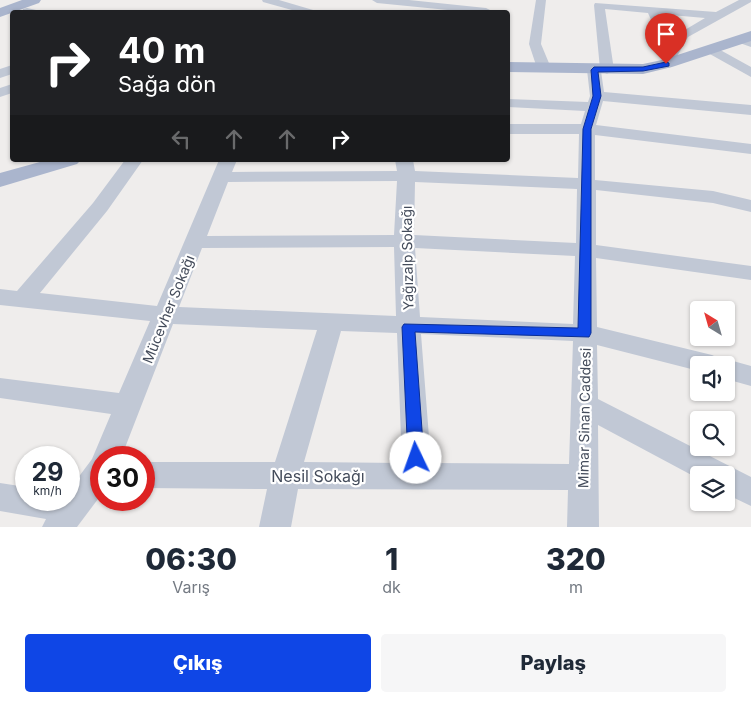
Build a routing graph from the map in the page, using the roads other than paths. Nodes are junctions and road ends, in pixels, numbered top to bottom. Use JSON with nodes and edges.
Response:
{"nodes":[{"id":1,"x":266,"y":0,"type":"edge"},
{"id":2,"x":318,"y":0,"type":"edge"},
{"id":3,"x":541,"y":0,"type":"edge"},
{"id":4,"x":664,"y":0,"type":"edge"},
{"id":5,"x":746,"y":0,"type":"edge"},
{"id":6,"x":375,"y":2,"type":"edge"},
{"id":7,"x":425,"y":2,"type":"edge"},
{"id":8,"x":628,"y":4,"type":"edge"},
{"id":9,"x":32,"y":8,"type":"edge"},
{"id":10,"x":19,"y":10,"type":"edge"},
{"id":11,"x":299,"y":10,"type":"edge"},
{"id":12,"x":308,"y":10,"type":"edge"},
{"id":13,"x":474,"y":10,"type":"edge"},
{"id":14,"x":652,"y":10,"type":"junction"},
{"id":15,"x":718,"y":16,"type":"junction"},
{"id":16,"x":748,"y":39,"type":"edge"},
{"id":17,"x":679,"y":41,"type":"junction"},
{"id":18,"x":713,"y":50,"type":"junction"},
{"id":19,"x":666,"y":64,"type":"junction"},
{"id":20,"x":510,"y":67,"type":"edge"},
{"id":21,"x":544,"y":68,"type":"junction"},
{"id":22,"x":601,"y":70,"type":"junction"},
{"id":23,"x":751,"y":73,"type":"edge"},
{"id":24,"x":595,"y":102,"type":"junction"},
{"id":25,"x":510,"y":103,"type":"edge"},
{"id":26,"x":751,"y":110,"type":"edge"},
{"id":27,"x":510,"y":128,"type":"edge"},
{"id":28,"x":587,"y":129,"type":"junction"},
{"id":29,"x":751,"y":149,"type":"edge"},
{"id":30,"x":26,"y":162,"type":"edge"},
{"id":31,"x":63,"y":162,"type":"edge"},
{"id":32,"x":133,"y":162,"type":"edge"},
{"id":33,"x":0,"y":168,"type":"edge"},
{"id":34,"x":224,"y":168,"type":"edge"},
{"id":35,"x":405,"y":168,"type":"edge"},
{"id":36,"x":0,"y":180,"type":"edge"},
{"id":37,"x":586,"y":184,"type":"junction"},
{"id":38,"x":751,"y":206,"type":"edge"},
{"id":39,"x":404,"y":240,"type":"junction"},
{"id":40,"x":195,"y":242,"type":"junction"},
{"id":41,"x":586,"y":250,"type":"junction"},
{"id":42,"x":751,"y":273,"type":"edge"},
{"id":43,"x":0,"y":296,"type":"edge"},
{"id":44,"x":23,"y":300,"type":"junction"},
{"id":45,"x":166,"y":315,"type":"junction"},
{"id":46,"x":331,"y":323,"type":"junction"},
{"id":47,"x":408,"y":327,"type":"junction"},
{"id":48,"x":585,"y":333,"type":"junction"},
{"id":49,"x":690,"y":359,"type":"edge"},
{"id":50,"x":735,"y":372,"type":"edge"},
{"id":51,"x":751,"y":376,"type":"edge"},
{"id":52,"x":0,"y":388,"type":"edge"},
{"id":53,"x":584,"y":405,"type":"junction"},
{"id":54,"x":128,"y":406,"type":"junction"},
{"id":55,"x":111,"y":446,"type":"edge"},
{"id":56,"x":702,"y":466,"type":"edge"},
{"id":57,"x":155,"y":475,"type":"edge"},
{"id":58,"x":285,"y":476,"type":"junction"},
{"id":59,"x":417,"y":477,"type":"junction"},
{"id":60,"x":583,"y":477,"type":"junction"},
{"id":61,"x":735,"y":484,"type":"edge"},
{"id":62,"x":90,"y":485,"type":"edge"},
{"id":63,"x":751,"y":492,"type":"edge"},
{"id":64,"x":0,"y":497,"type":"edge"},
{"id":65,"x":65,"y":518,"type":"edge"},
{"id":66,"x":275,"y":527,"type":"edge"},
{"id":67,"x":582,"y":527,"type":"edge"}],
"edges":[{"from":1,"to":11,"type":"street"},
{"from":2,"to":12,"type":"street"},
{"from":3,"to":21,"type":"street"},
{"from":4,"to":15,"type":"street"},
{"from":5,"to":15,"type":"street"},
{"from":6,"to":7,"type":"street"},
{"from":7,"to":13,"type":"street"},
{"from":8,"to":14,"type":"street"},
{"from":8,"to":22,"type":"street","name":"Mimar Sinan Caddesi"},
{"from":9,"to":10,"type":"main road"},
{"from":14,"to":15,"type":"street"},
{"from":14,"to":17,"type":"street"},
{"from":15,"to":17,"type":"street"},
{"from":16,"to":18,"type":"main road"},
{"from":17,"to":19,"type":"street"},
{"from":18,"to":19,"type":"main road"},
{"from":18,"to":23,"type":"street"},
{"from":19,"to":22,"type":"main road"},
{"from":20,"to":21,"type":"main road"},
{"from":21,"to":22,"type":"main road"},
{"from":22,"to":24,"type":"street","name":"Mimar Sinan Caddesi"},
{"from":24,"to":25,"type":"street"},
{"from":24,"to":26,"type":"street"},
{"from":24,"to":28,"type":"street","name":"Mimar Sinan Caddesi"},
{"from":27,"to":28,"type":"street"},
{"from":28,"to":29,"type":"street"},
{"from":28,"to":37,"type":"street","name":"Mimar Sinan Caddesi"},
{"from":30,"to":33,"type":"main road"},
{"from":31,"to":36,"type":"main road"},
{"from":32,"to":44,"type":"street"},
{"from":34,"to":35,"type":"street"},
{"from":34,"to":40,"type":"street","name":"Mücevher Sokağı"},
{"from":35,"to":37,"type":"street"},
{"from":35,"to":39,"type":"street","name":"Yağızalp Sokağı"},
{"from":37,"to":38,"type":"street"},
{"from":37,"to":41,"type":"street","name":"Mimar Sinan Caddesi"},
{"from":39,"to":40,"type":"street"},
{"from":39,"to":41,"type":"street"},
{"from":39,"to":47,"type":"street","name":"Yağızalp Sokağı"},
{"from":40,"to":45,"type":"street","name":"Mücevher Sokağı"},
{"from":41,"to":42,"type":"street"},
{"from":41,"to":48,"type":"street","name":"Mimar Sinan Caddesi"},
{"from":43,"to":44,"type":"street"},
{"from":44,"to":45,"type":"street"},
{"from":45,"to":46,"type":"street"},
{"from":45,"to":54,"type":"street","name":"Mücevher Sokağı"},
{"from":46,"to":47,"type":"street"},
{"from":46,"to":58,"type":"street"},
{"from":47,"to":48,"type":"street"},
{"from":47,"to":59,"type":"street","name":"Yağızalp Sokağı"},
{"from":48,"to":49,"type":"street"},
{"from":48,"to":53,"type":"street","name":"Mimar Sinan Caddesi"},
{"from":50,"to":51,"type":"street"},
{"from":52,"to":54,"type":"street"},
{"from":53,"to":56,"type":"street"},
{"from":53,"to":60,"type":"street","name":"Mimar Sinan Caddesi"},
{"from":54,"to":55,"type":"street","name":"Mücevher Sokağı"},
{"from":57,"to":58,"type":"street","name":"Nesil Sokağı"},
{"from":58,"to":59,"type":"street","name":"Nesil Sokağı"},
{"from":58,"to":66,"type":"street"},
{"from":59,"to":60,"type":"street","name":"Nesil Sokağı"},
{"from":60,"to":67,"type":"street","name":"Mimar Sinan Caddesi"},
{"from":61,"to":63,"type":"street"},
{"from":62,"to":65,"type":"street","name":"Mücevher Sokağı"},
{"from":64,"to":65,"type":"street"}]}
